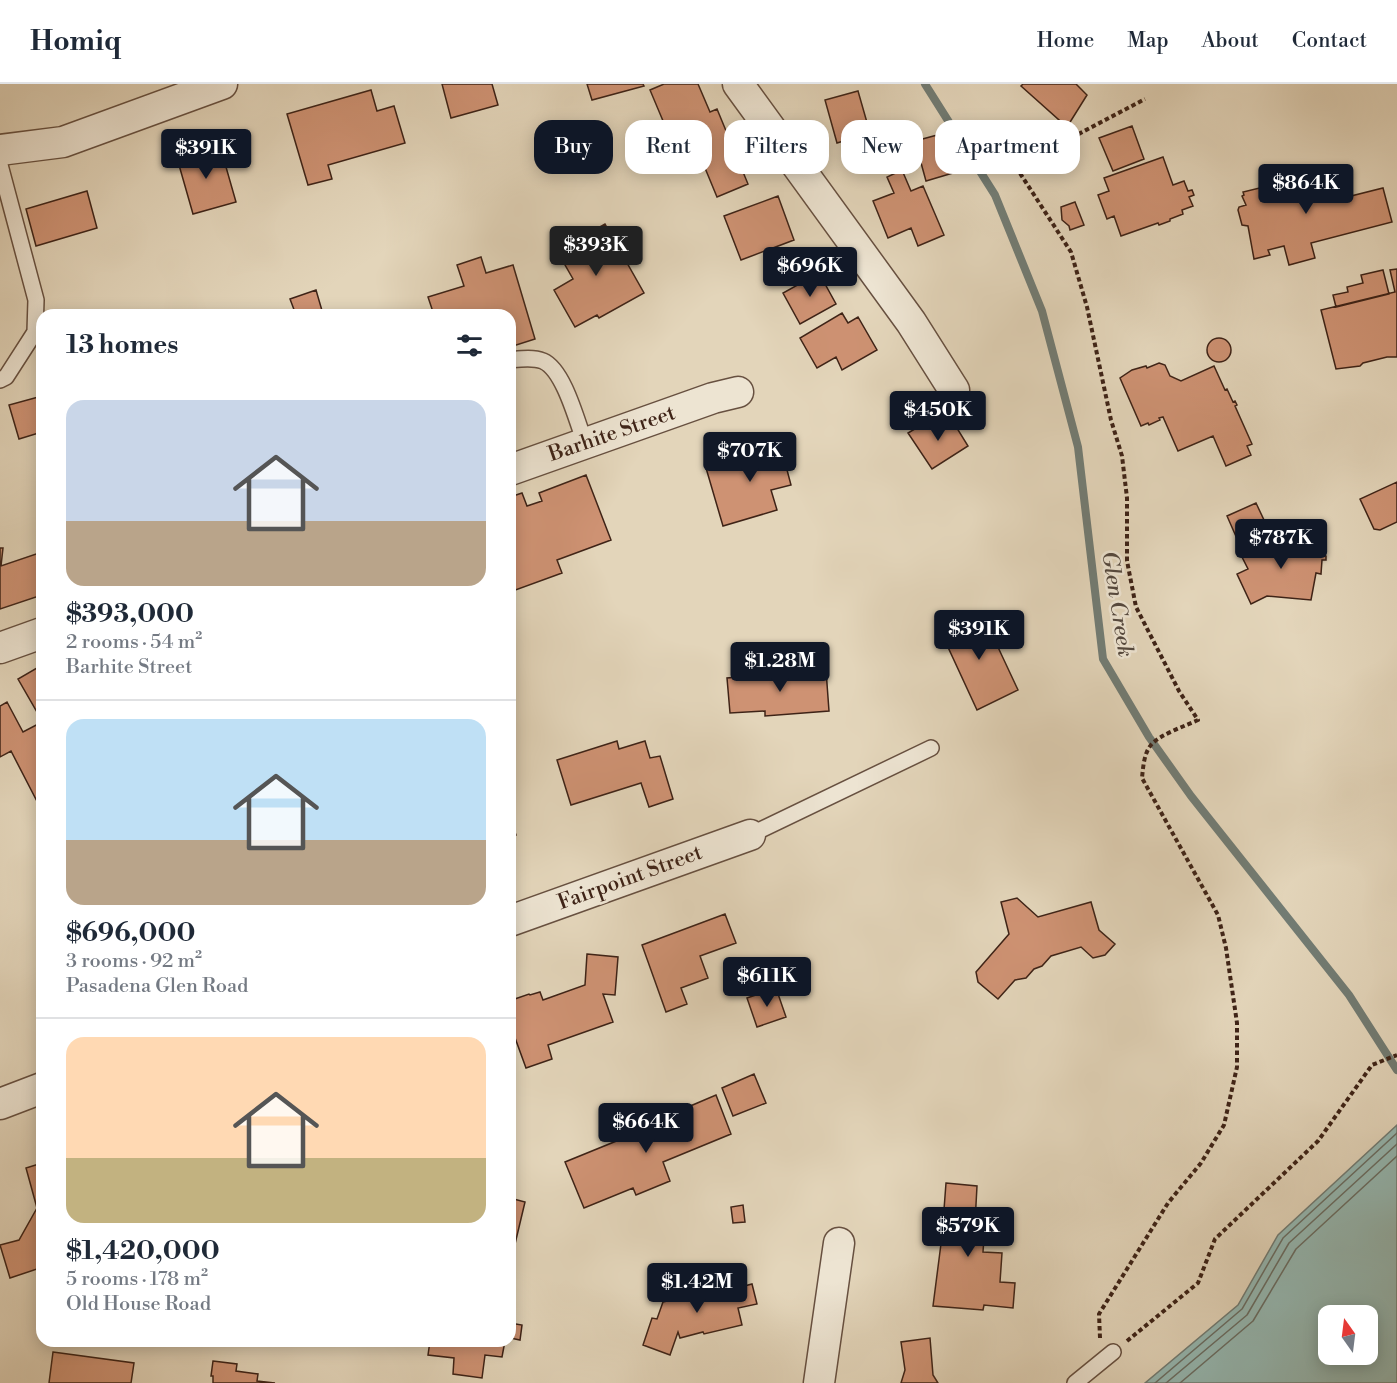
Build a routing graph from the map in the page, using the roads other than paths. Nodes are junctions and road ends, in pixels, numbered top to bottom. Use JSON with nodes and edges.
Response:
{"nodes":[{"id":1,"x":222,"y":84,"type":"edge"},
{"id":2,"x":738,"y":84,"type":"edge"},
{"id":3,"x":0,"y":150,"type":"edge"},
{"id":4,"x":0,"y":165,"type":"edge"},
{"id":5,"x":516,"y":359,"type":"edge"},
{"id":6,"x":0,"y":380,"type":"edge"},
{"id":7,"x":954,"y":390,"type":"dead end"},
{"id":8,"x":726,"y":395,"type":"dead end"},
{"id":9,"x":585,"y":443,"type":"junction"},
{"id":10,"x":516,"y":468,"type":"edge"},
{"id":11,"x":36,"y":635,"type":"edge"},
{"id":12,"x":0,"y":648,"type":"edge"},
{"id":13,"x":931,"y":748,"type":"dead end"},
{"id":14,"x":750,"y":835,"type":"joint"},
{"id":15,"x":516,"y":919,"type":"edge"},
{"id":16,"x":36,"y":1090,"type":"edge"},
{"id":17,"x":0,"y":1104,"type":"edge"},
{"id":18,"x":839,"y":1243,"type":"dead end"},
{"id":19,"x":1113,"y":1352,"type":"road end"},
{"id":20,"x":819,"y":1383,"type":"edge"},
{"id":21,"x":1075,"y":1383,"type":"edge"}],
"edges":[{"from":1,"to":3,"type":"street"},
{"from":2,"to":7,"type":"street"},
{"from":4,"to":6,"type":"lane"},
{"from":5,"to":9,"type":"lane"},
{"from":8,"to":9,"type":"street","name":"Barhite Street"},
{"from":9,"to":10,"type":"street","name":"Barhite Street"},
{"from":11,"to":12,"type":"street"},
{"from":13,"to":14,"type":"lane"},
{"from":14,"to":15,"type":"street","name":"Fairpoint Street"},
{"from":16,"to":17,"type":"street"},
{"from":18,"to":20,"type":"street"},
{"from":19,"to":21,"type":"lane"}]}
